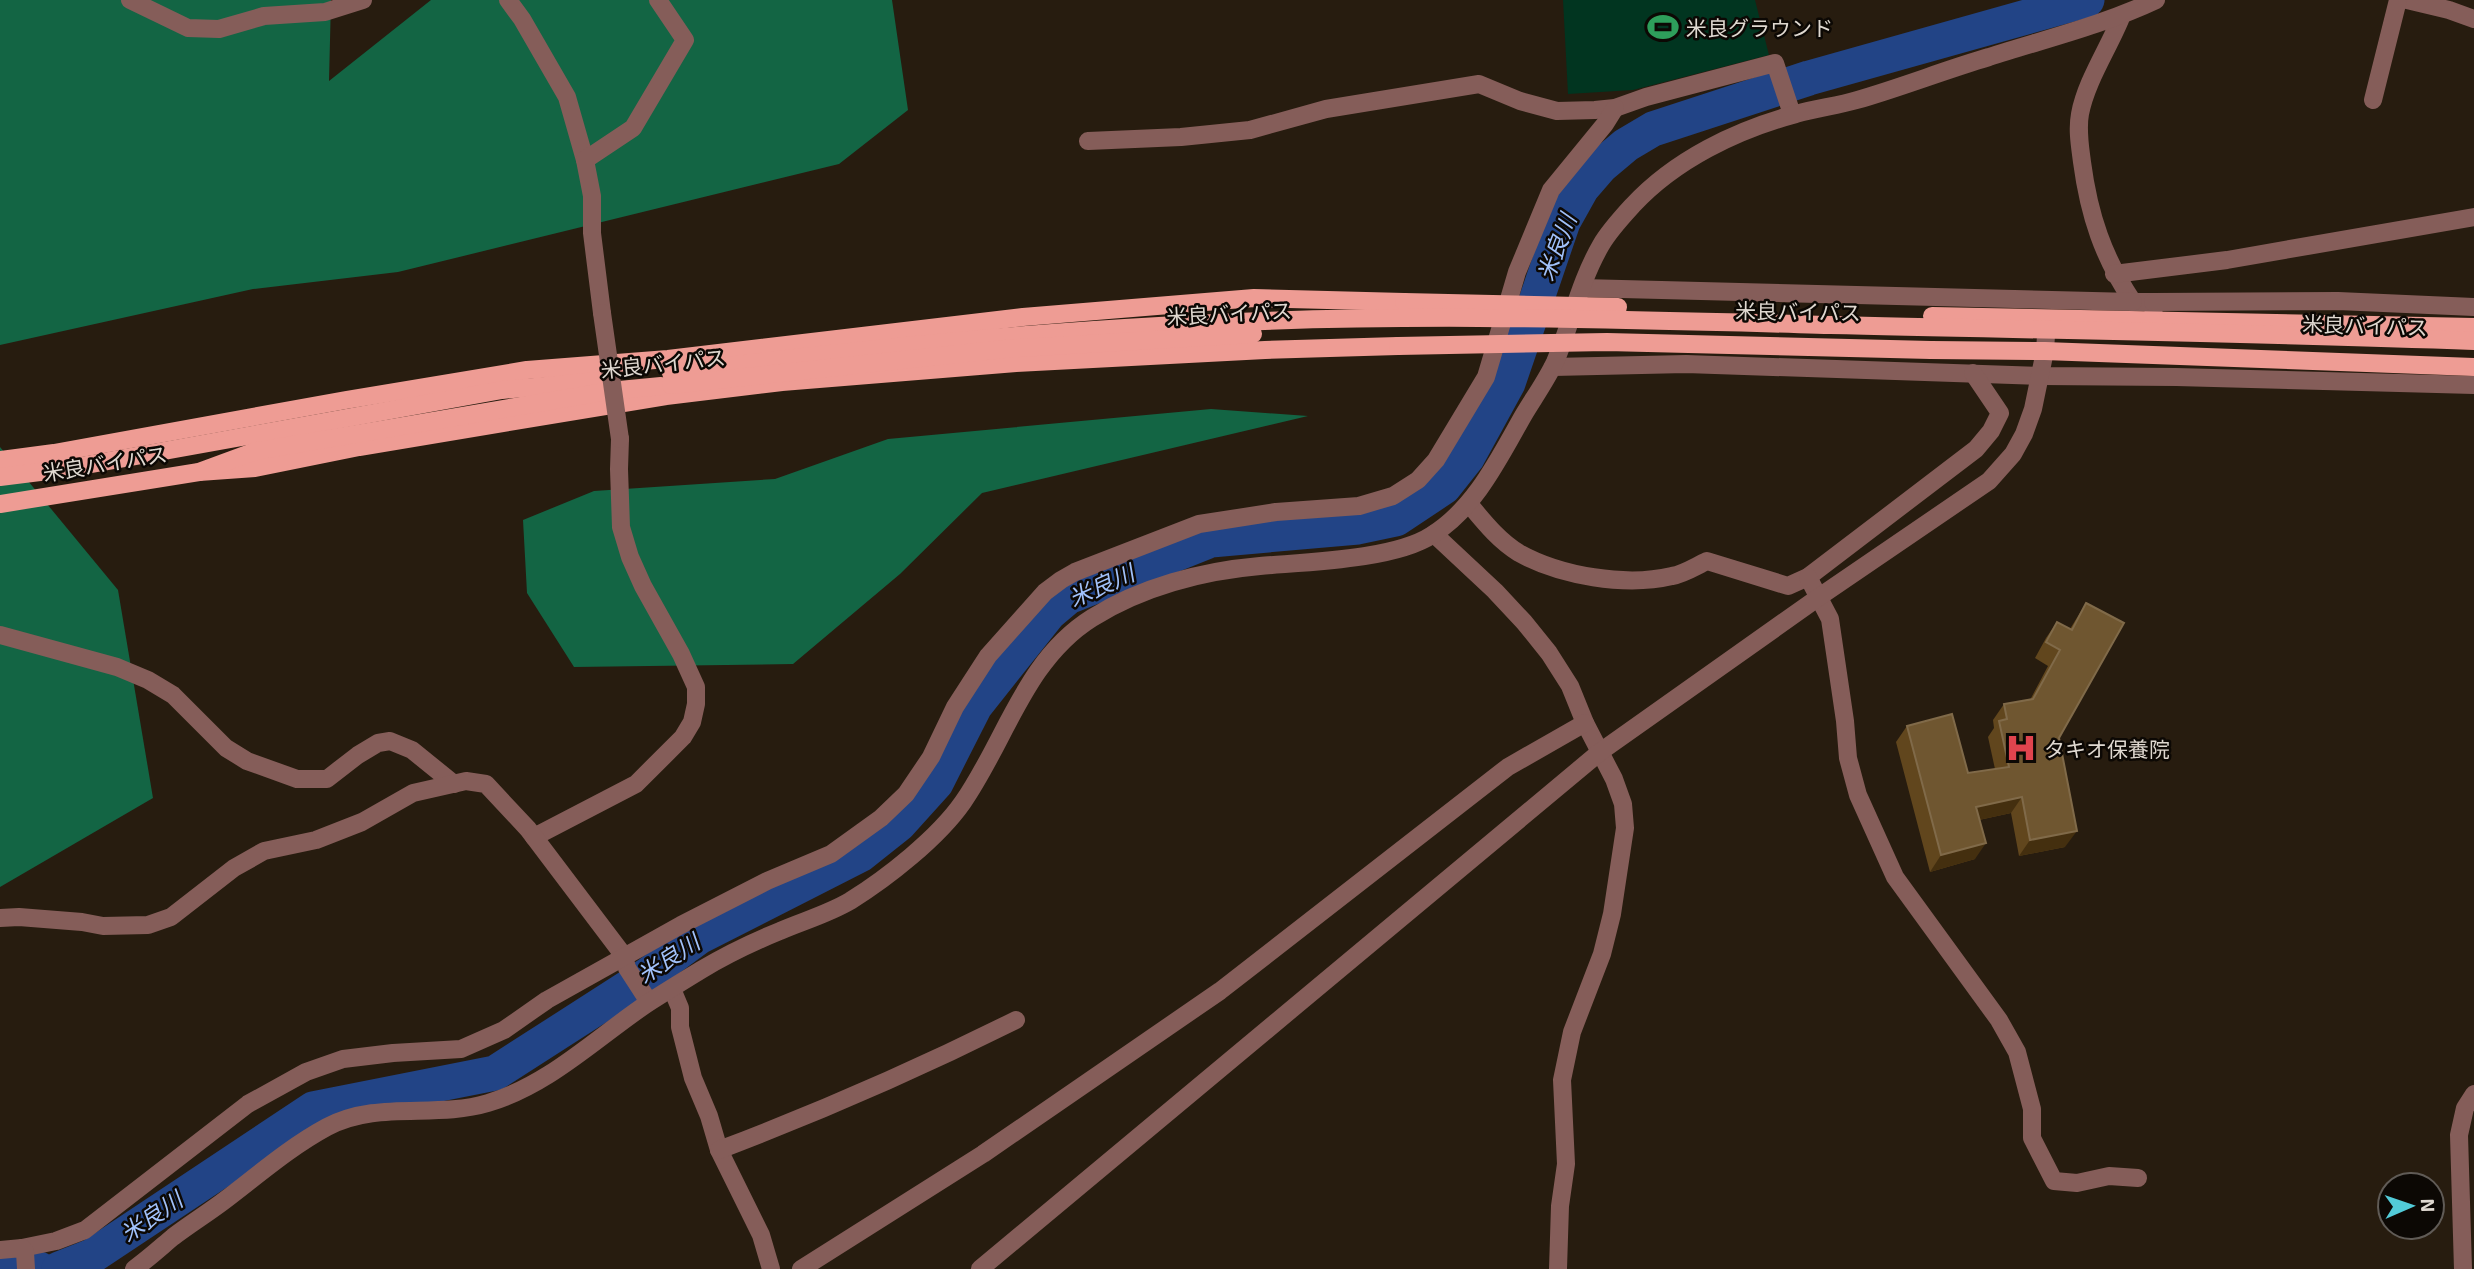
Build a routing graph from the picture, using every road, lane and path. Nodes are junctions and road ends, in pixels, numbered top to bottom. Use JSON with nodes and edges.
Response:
{"nodes":[{"id":1,"x":130,"y":0,"type":"edge"},
{"id":2,"x":363,"y":0,"type":"edge"},
{"id":3,"x":508,"y":0,"type":"edge"},
{"id":4,"x":657,"y":0,"type":"edge"},
{"id":5,"x":2156,"y":0,"type":"edge"},
{"id":6,"x":2398,"y":0,"type":"edge"},
{"id":7,"x":2407,"y":0,"type":"edge"},
{"id":8,"x":2122,"y":15,"type":"junction"},
{"id":9,"x":2474,"y":19,"type":"edge"},
{"id":10,"x":2373,"y":100,"type":"dead end"},
{"id":11,"x":1615,"y":108,"type":"junction"},
{"id":12,"x":1791,"y":109,"type":"junction"},
{"id":13,"x":1088,"y":141,"type":"dead end"},
{"id":14,"x":585,"y":160,"type":"junction"},
{"id":15,"x":2474,"y":217,"type":"edge"},
{"id":16,"x":2114,"y":274,"type":"junction"},
{"id":17,"x":1582,"y":288,"type":"junction"},
{"id":18,"x":2133,"y":302,"type":"junction"},
{"id":19,"x":2153,"y":302,"type":"junction"},
{"id":20,"x":2474,"y":307,"type":"edge"},
{"id":21,"x":2047,"y":320,"type":"junction"},
{"id":22,"x":2154,"y":321,"type":"junction"},
{"id":23,"x":2474,"y":327,"type":"edge"},
{"id":24,"x":2474,"y":341,"type":"edge"},
{"id":25,"x":2045,"y":351,"type":"junction"},
{"id":26,"x":2474,"y":352,"type":"edge"},
{"id":27,"x":1553,"y":368,"type":"junction"},
{"id":28,"x":2474,"y":368,"type":"edge"},
{"id":29,"x":1973,"y":373,"type":"junction"},
{"id":30,"x":2040,"y":376,"type":"junction"},
{"id":31,"x":671,"y":379,"type":"junction"},
{"id":32,"x":2474,"y":385,"type":"edge"},
{"id":33,"x":0,"y":460,"type":"edge"},
{"id":34,"x":199,"y":472,"type":"junction"},
{"id":35,"x":0,"y":477,"type":"edge"},
{"id":36,"x":0,"y":504,"type":"edge"},
{"id":37,"x":1469,"y":504,"type":"junction"},
{"id":38,"x":1434,"y":534,"type":"junction"},
{"id":39,"x":1808,"y":577,"type":"junction"},
{"id":40,"x":1819,"y":597,"type":"junction"},
{"id":41,"x":0,"y":635,"type":"edge"},
{"id":42,"x":1585,"y":723,"type":"junction"},
{"id":43,"x":1600,"y":752,"type":"junction"},
{"id":44,"x":454,"y":785,"type":"junction"},
{"id":45,"x":534,"y":837,"type":"junction"},
{"id":46,"x":0,"y":918,"type":"edge"},
{"id":47,"x":626,"y":962,"type":"junction"},
{"id":48,"x":673,"y":989,"type":"junction"},
{"id":49,"x":647,"y":998,"type":"junction"},
{"id":50,"x":1016,"y":1020,"type":"dead end"},
{"id":51,"x":2474,"y":1094,"type":"edge"},
{"id":52,"x":719,"y":1150,"type":"junction"},
{"id":53,"x":2137,"y":1178,"type":"dead end"},
{"id":54,"x":22,"y":1248,"type":"junction"},
{"id":55,"x":0,"y":1250,"type":"edge"},
{"id":56,"x":155,"y":1262,"type":"edge"},
{"id":57,"x":26,"y":1269,"type":"edge"},
{"id":58,"x":134,"y":1269,"type":"edge"},
{"id":59,"x":771,"y":1269,"type":"edge"},
{"id":60,"x":801,"y":1269,"type":"edge"},
{"id":61,"x":981,"y":1269,"type":"edge"},
{"id":62,"x":1558,"y":1269,"type":"edge"},
{"id":63,"x":2463,"y":1269,"type":"edge"}],
"edges":[{"from":1,"to":2,"type":"street"},
{"from":3,"to":14,"type":"street"},
{"from":4,"to":14,"type":"street"},
{"from":5,"to":8,"type":"street"},
{"from":6,"to":10,"type":"street"},
{"from":7,"to":9,"type":"street"},
{"from":8,"to":12,"type":"street"},
{"from":8,"to":16,"type":"street"},
{"from":11,"to":12,"type":"street"},
{"from":11,"to":13,"type":"street"},
{"from":11,"to":47,"type":"street"},
{"from":12,"to":17,"type":"street"},
{"from":14,"to":45,"type":"street","bridge":true},
{"from":15,"to":16,"type":"street"},
{"from":16,"to":18,"type":"street"},
{"from":17,"to":18,"type":"street"},
{"from":17,"to":27,"type":"street"},
{"from":18,"to":19,"type":"street"},
{"from":19,"to":20,"type":"street"},
{"from":19,"to":22,"type":"street"},
{"from":21,"to":22,"type":"main road"},
{"from":21,"to":25,"type":"street"},
{"from":21,"to":33,"type":"main road","bridge":true},
{"from":22,"to":23,"type":"main road"},
{"from":24,"to":31,"type":"main road","name":"米良バイパス","bridge":true},
{"from":25,"to":28,"type":"main road"},
{"from":25,"to":30,"type":"street"},
{"from":25,"to":34,"type":"main road","bridge":true},
{"from":26,"to":31,"type":"main road","name":"米良バイパス","bridge":true},
{"from":27,"to":29,"type":"street"},
{"from":27,"to":37,"type":"street"},
{"from":29,"to":30,"type":"street"},
{"from":29,"to":39,"type":"street"},
{"from":30,"to":32,"type":"street"},
{"from":30,"to":40,"type":"street"},
{"from":31,"to":34,"type":"main road","name":"米良バイパス"},
{"from":31,"to":35,"type":"main road","name":"米良バイパス"},
{"from":34,"to":36,"type":"main road","name":"米良バイパス"},
{"from":37,"to":38,"type":"street"},
{"from":37,"to":39,"type":"street"},
{"from":38,"to":42,"type":"street"},
{"from":38,"to":48,"type":"street"},
{"from":39,"to":40,"type":"street"},
{"from":40,"to":43,"type":"street"},
{"from":40,"to":53,"type":"street"},
{"from":41,"to":44,"type":"street"},
{"from":42,"to":43,"type":"street"},
{"from":42,"to":60,"type":"street"},
{"from":43,"to":61,"type":"street"},
{"from":43,"to":62,"type":"street"},
{"from":44,"to":45,"type":"street"},
{"from":44,"to":46,"type":"street"},
{"from":45,"to":47,"type":"street"},
{"from":47,"to":49,"type":"street"},
{"from":47,"to":54,"type":"street"},
{"from":48,"to":49,"type":"street"},
{"from":48,"to":52,"type":"street"},
{"from":49,"to":56,"type":"street"},
{"from":50,"to":52,"type":"street"},
{"from":51,"to":63,"type":"street"},
{"from":52,"to":59,"type":"street"},
{"from":54,"to":55,"type":"street"},
{"from":54,"to":57,"type":"street"},
{"from":56,"to":58,"type":"street"}]}
